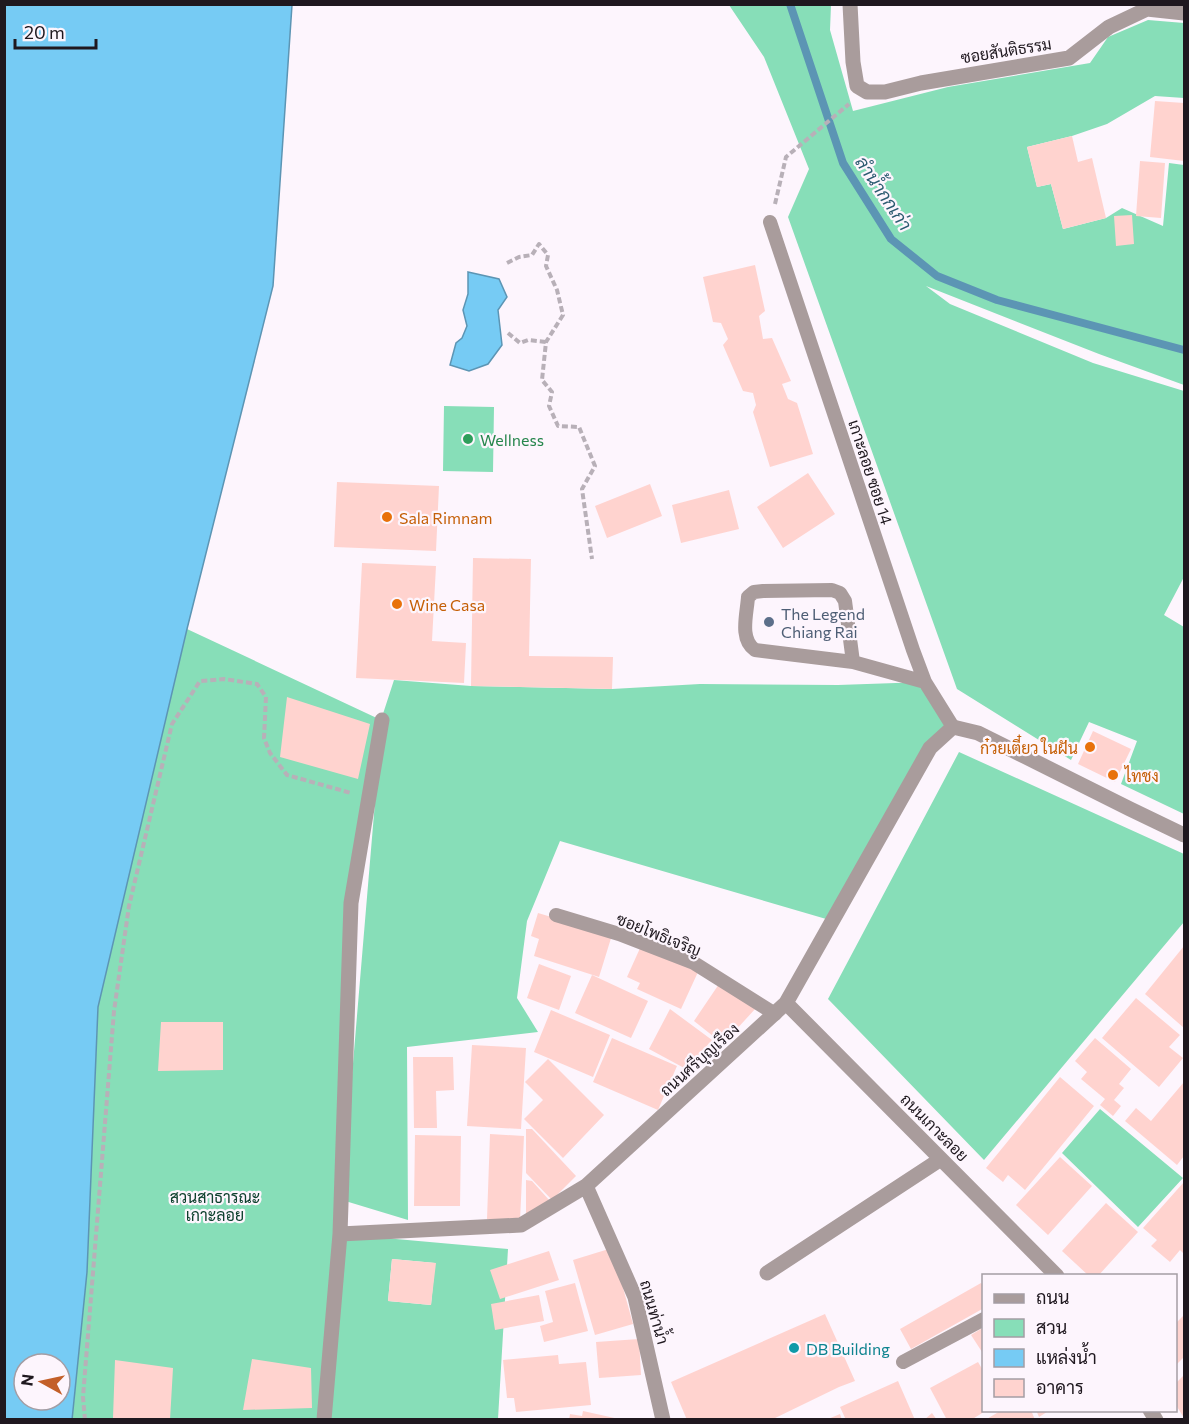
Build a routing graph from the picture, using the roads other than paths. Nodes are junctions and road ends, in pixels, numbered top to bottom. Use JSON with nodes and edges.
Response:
{"nodes":[{"id":1,"x":850,"y":4,"type":"edge"},
{"id":2,"x":1185,"y":13,"type":"edge"},
{"id":3,"x":770,"y":222,"type":"road end"},
{"id":4,"x":853,"y":662,"type":"junction"},
{"id":5,"x":925,"y":682,"type":"junction"},
{"id":6,"x":382,"y":720,"type":"dead end"},
{"id":7,"x":953,"y":727,"type":"junction"},
{"id":8,"x":1185,"y":835,"type":"edge"},
{"id":9,"x":556,"y":915,"type":"dead end"},
{"id":10,"x":786,"y":1003,"type":"junction"},
{"id":11,"x":775,"y":1014,"type":"junction"},
{"id":12,"x":941,"y":1159,"type":"junction"},
{"id":13,"x":586,"y":1186,"type":"junction"},
{"id":14,"x":340,"y":1234,"type":"junction"},
{"id":15,"x":767,"y":1273,"type":"dead end"},
{"id":16,"x":1055,"y":1274,"type":"edge"},
{"id":17,"x":982,"y":1320,"type":"edge"},
{"id":18,"x":903,"y":1362,"type":"dead end"},
{"id":19,"x":324,"y":1419,"type":"edge"},
{"id":20,"x":663,"y":1419,"type":"edge"}],
"edges":[{"from":1,"to":2,"type":"street","name":"ซอยสันติธรรม"},
{"from":3,"to":5,"type":"lane","name":"เกาะลอย ซอย 14"},
{"from":4,"to":4,"type":"lane"},
{"from":4,"to":5,"type":"lane"},
{"from":5,"to":7,"type":"lane","name":"เกาะลอย ซอย 14"},
{"from":6,"to":14,"type":"street"},
{"from":7,"to":8,"type":"street"},
{"from":7,"to":10,"type":"street","name":"ถนนศรีบุญเรือง"},
{"from":9,"to":11,"type":"lane","name":"ซอยโพธิเจริญ"},
{"from":10,"to":11,"type":"street","name":"ถนนศรีบุญเรือง"},
{"from":10,"to":12,"type":"street","name":"ถนนเกาะลอย"},
{"from":11,"to":13,"type":"street","name":"ถนนศรีบุญเรือง"},
{"from":12,"to":15,"type":"street"},
{"from":12,"to":16,"type":"street","name":"ถนนเกาะลอย"},
{"from":13,"to":14,"type":"street","name":"ถนนศรีบุญเรือง"},
{"from":13,"to":20,"type":"street","name":"ถนนท่าน้ำ"},
{"from":14,"to":19,"type":"street"},
{"from":17,"to":18,"type":"lane"}]}
